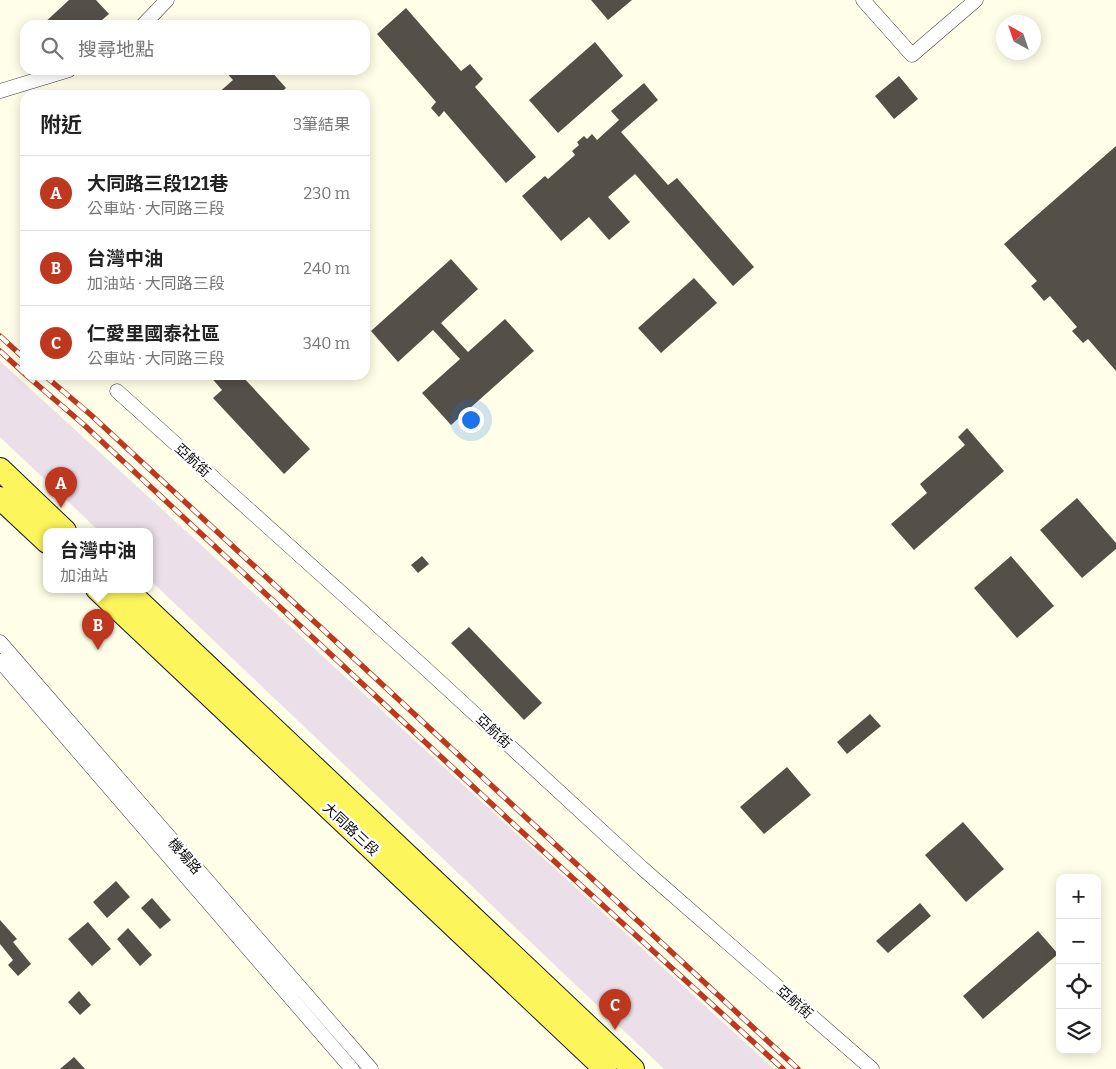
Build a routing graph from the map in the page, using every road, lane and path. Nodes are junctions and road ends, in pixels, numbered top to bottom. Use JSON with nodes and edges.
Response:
{"nodes":[{"id":1,"x":167,"y":0,"type":"edge"},
{"id":2,"x":863,"y":0,"type":"edge"},
{"id":3,"x":976,"y":0,"type":"edge"},
{"id":4,"x":147,"y":20,"type":"edge"},
{"id":5,"x":53,"y":75,"type":"edge"},
{"id":6,"x":0,"y":91,"type":"edge"},
{"id":7,"x":117,"y":391,"type":"dead end"},
{"id":8,"x":0,"y":469,"type":"edge"},
{"id":9,"x":0,"y":498,"type":"edge"},
{"id":10,"x":63,"y":528,"type":"edge"},
{"id":11,"x":43,"y":538,"type":"edge"},
{"id":12,"x":100,"y":593,"type":"edge"},
{"id":13,"x":130,"y":593,"type":"edge"},
{"id":14,"x":0,"y":642,"type":"edge"},
{"id":15,"x":0,"y":661,"type":"edge"},
{"id":16,"x":352,"y":1069,"type":"edge"},
{"id":17,"x":371,"y":1069,"type":"edge"},
{"id":18,"x":605,"y":1069,"type":"edge"},
{"id":19,"x":632,"y":1069,"type":"edge"},
{"id":20,"x":872,"y":1069,"type":"edge"}],
"edges":[{"from":1,"to":4,"type":"street"},
{"from":2,"to":3,"type":"street"},
{"from":5,"to":6,"type":"street"},
{"from":7,"to":20,"type":"street","name":"亞航街"},
{"from":8,"to":10,"type":"main road"},
{"from":9,"to":11,"type":"main road"},
{"from":12,"to":18,"type":"main road","name":"大同路三段"},
{"from":13,"to":19,"type":"main road","name":"大同路三段"},
{"from":14,"to":17,"type":"street","name":"機場路"},
{"from":15,"to":16,"type":"street","name":"機場路"}]}
